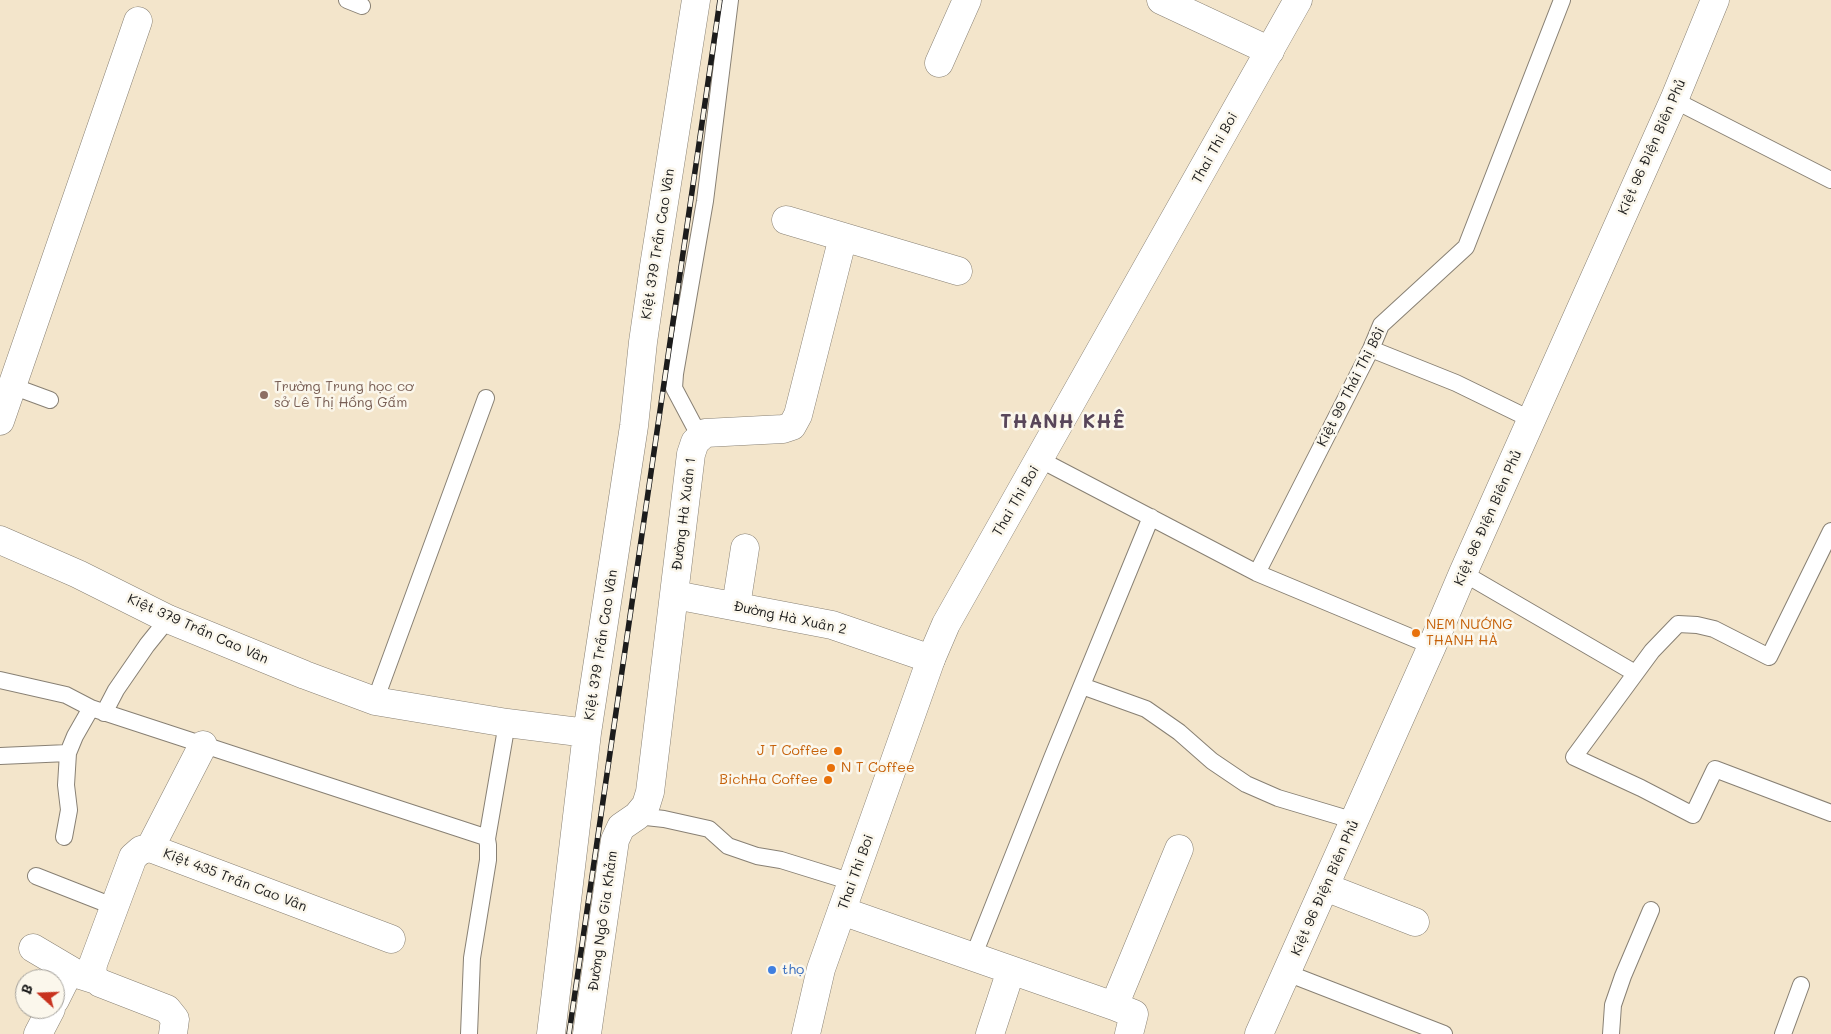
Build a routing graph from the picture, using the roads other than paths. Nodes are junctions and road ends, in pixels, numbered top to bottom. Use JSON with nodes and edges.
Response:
{"nodes":[{"id":1,"x":696,"y":0,"type":"edge"},
{"id":2,"x":730,"y":0,"type":"edge"},
{"id":3,"x":968,"y":0,"type":"edge"},
{"id":4,"x":1161,"y":0,"type":"edge"},
{"id":5,"x":1298,"y":0,"type":"edge"},
{"id":6,"x":1562,"y":0,"type":"edge"},
{"id":7,"x":1715,"y":0,"type":"edge"},
{"id":8,"x":138,"y":21,"type":"dead end"},
{"id":9,"x":1270,"y":51,"type":"junction"},
{"id":10,"x":939,"y":63,"type":"dead end"},
{"id":11,"x":1674,"y":100,"type":"junction"},
{"id":12,"x":1831,"y":180,"type":"edge"},
{"id":13,"x":786,"y":220,"type":"dead end"},
{"id":14,"x":843,"y":237,"type":"junction"},
{"id":15,"x":958,"y":271,"type":"dead end"},
{"id":16,"x":1371,"y":349,"type":"junction"},
{"id":17,"x":6,"y":384,"type":"edge"},
{"id":18,"x":486,"y":398,"type":"dead end"},
{"id":19,"x":50,"y":400,"type":"dead end"},
{"id":20,"x":1532,"y":420,"type":"junction"},
{"id":21,"x":0,"y":421,"type":"edge"},
{"id":22,"x":700,"y":437,"type":"junction"},
{"id":23,"x":1040,"y":459,"type":"junction"},
{"id":24,"x":1151,"y":518,"type":"junction"},
{"id":25,"x":1831,"y":531,"type":"edge"},
{"id":26,"x":0,"y":540,"type":"edge"},
{"id":27,"x":745,"y":548,"type":"dead end"},
{"id":28,"x":1256,"y":573,"type":"junction"},
{"id":29,"x":1463,"y":573,"type":"junction"},
{"id":30,"x":675,"y":595,"type":"junction"},
{"id":31,"x":736,"y":606,"type":"junction"},
{"id":32,"x":168,"y":619,"type":"junction"},
{"id":33,"x":1432,"y":646,"type":"junction"},
{"id":34,"x":931,"y":659,"type":"junction"},
{"id":35,"x":1636,"y":673,"type":"junction"},
{"id":36,"x":0,"y":680,"type":"edge"},
{"id":37,"x":1082,"y":686,"type":"junction"},
{"id":38,"x":376,"y":701,"type":"junction"},
{"id":39,"x":98,"y":711,"type":"junction"},
{"id":40,"x":507,"y":723,"type":"junction"},
{"id":41,"x":587,"y":733,"type":"junction"},
{"id":42,"x":203,"y":745,"type":"junction"},
{"id":43,"x":68,"y":753,"type":"junction"},
{"id":44,"x":0,"y":756,"type":"edge"},
{"id":45,"x":650,"y":792,"type":"joint"},
{"id":46,"x":1831,"y":813,"type":"edge"},
{"id":47,"x":637,"y":816,"type":"junction"},
{"id":48,"x":1355,"y":821,"type":"junction"},
{"id":49,"x":64,"y":837,"type":"dead end"},
{"id":50,"x":487,"y":839,"type":"junction"},
{"id":51,"x":150,"y":848,"type":"junction"},
{"id":52,"x":1179,"y":849,"type":"dead end"},
{"id":53,"x":36,"y":876,"type":"dead end"},
{"id":54,"x":852,"y":882,"type":"junction"},
{"id":55,"x":1325,"y":887,"type":"junction"},
{"id":56,"x":115,"y":907,"type":"junction"},
{"id":57,"x":1652,"y":910,"type":"dead end"},
{"id":58,"x":842,"y":912,"type":"junction"},
{"id":59,"x":1415,"y":922,"type":"dead end"},
{"id":60,"x":391,"y":938,"type":"dead end"},
{"id":61,"x":33,"y":948,"type":"dead end"},
{"id":62,"x":973,"y":957,"type":"junction"},
{"id":63,"x":70,"y":970,"type":"junction"},
{"id":64,"x":1011,"y":970,"type":"junction"},
{"id":65,"x":1287,"y":973,"type":"junction"},
{"id":66,"x":65,"y":980,"type":"edge"},
{"id":67,"x":96,"y":980,"type":"junction"},
{"id":68,"x":1801,"y":985,"type":"dead end"},
{"id":69,"x":1114,"y":1006,"type":"junction"},
{"id":70,"x":45,"y":1019,"type":"edge"},
{"id":71,"x":38,"y":1034,"type":"edge"},
{"id":72,"x":174,"y":1034,"type":"edge"},
{"id":73,"x":468,"y":1034,"type":"edge"},
{"id":74,"x":551,"y":1034,"type":"edge"},
{"id":75,"x":587,"y":1034,"type":"edge"},
{"id":76,"x":806,"y":1034,"type":"edge"},
{"id":77,"x":990,"y":1034,"type":"edge"},
{"id":78,"x":1128,"y":1034,"type":"edge"},
{"id":79,"x":1259,"y":1034,"type":"edge"},
{"id":80,"x":1444,"y":1034,"type":"edge"},
{"id":81,"x":1610,"y":1034,"type":"edge"},
{"id":82,"x":1782,"y":1034,"type":"edge"}],
"edges":[{"from":1,"to":41,"type":"street","name":"Kiệt 379 Trần Cao Vân"},
{"from":2,"to":22,"type":"lane"},
{"from":3,"to":10,"type":"street"},
{"from":4,"to":9,"type":"street"},
{"from":5,"to":9,"type":"street","name":"Thai Thi Boi"},
{"from":6,"to":16,"type":"lane","name":"Kiệt 99 Thái Thị Bôi"},
{"from":7,"to":11,"type":"street","name":"Kiệt 96 Điện Biên Phủ"},
{"from":8,"to":17,"type":"street"},
{"from":9,"to":23,"type":"street","name":"Thai Thi Boi"},
{"from":11,"to":12,"type":"lane"},
{"from":11,"to":20,"type":"street","name":"Kiệt 96 Điện Biên Phủ"},
{"from":13,"to":14,"type":"street"},
{"from":14,"to":15,"type":"street"},
{"from":14,"to":22,"type":"street"},
{"from":16,"to":20,"type":"lane"},
{"from":16,"to":28,"type":"lane","name":"Kiệt 99 Thái Thị Bôi"},
{"from":17,"to":19,"type":"lane"},
{"from":17,"to":21,"type":"street"},
{"from":18,"to":38,"type":"lane"},
{"from":20,"to":29,"type":"street","name":"Kiệt 96 Điện Biên Phủ"},
{"from":22,"to":30,"type":"street","name":"Đường Hà Xuân 1"},
{"from":23,"to":24,"type":"lane"},
{"from":23,"to":34,"type":"street","name":"Thai Thi Boi"},
{"from":24,"to":28,"type":"lane"},
{"from":24,"to":37,"type":"lane"},
{"from":25,"to":35,"type":"lane"},
{"from":26,"to":32,"type":"street","name":"Kiệt 379 Trần Cao Vân"},
{"from":27,"to":31,"type":"street"},
{"from":28,"to":33,"type":"lane"},
{"from":29,"to":33,"type":"street","name":"Kiệt 96 Điện Biên Phủ"},
{"from":29,"to":35,"type":"lane"},
{"from":30,"to":31,"type":"street","name":"Đường Hà Xuân 2"},
{"from":30,"to":45,"type":"street","name":"Đường Hà Xuân 1"},
{"from":31,"to":34,"type":"street","name":"Đường Hà Xuân 2"},
{"from":32,"to":38,"type":"street","name":"Kiệt 379 Trần Cao Vân"},
{"from":32,"to":39,"type":"lane"},
{"from":33,"to":48,"type":"street","name":"Kiệt 96 Điện Biên Phủ"},
{"from":34,"to":54,"type":"street","name":"Thai Thi Boi"},
{"from":35,"to":46,"type":"lane"},
{"from":36,"to":39,"type":"lane"},
{"from":37,"to":48,"type":"lane"},
{"from":37,"to":62,"type":"lane"},
{"from":38,"to":40,"type":"street","name":"Kiệt 379 Trần Cao Vân"},
{"from":39,"to":42,"type":"lane"},
{"from":39,"to":43,"type":"lane"},
{"from":40,"to":41,"type":"street","name":"Kiệt 379 Trần Cao Vân"},
{"from":40,"to":50,"type":"lane"},
{"from":41,"to":74,"type":"street"},
{"from":42,"to":50,"type":"lane"},
{"from":42,"to":51,"type":"street"},
{"from":43,"to":44,"type":"lane"},
{"from":43,"to":49,"type":"lane"},
{"from":45,"to":47,"type":"street","name":"Đường Ngô Gia Khảm"},
{"from":47,"to":54,"type":"lane"},
{"from":47,"to":75,"type":"street","name":"Đường Ngô Gia Khảm"},
{"from":48,"to":55,"type":"street","name":"Kiệt 96 Điện Biên Phủ"},
{"from":50,"to":73,"type":"lane"},
{"from":51,"to":56,"type":"street","name":"Kiệt 435 Trần Cao Vân"},
{"from":51,"to":60,"type":"street","name":"Kiệt 435 Trần Cao Vân"},
{"from":52,"to":69,"type":"street"},
{"from":53,"to":56,"type":"lane"},
{"from":54,"to":58,"type":"street","name":"Thai Thi Boi"},
{"from":55,"to":59,"type":"street"},
{"from":55,"to":65,"type":"street","name":"Kiệt 96 Điện Biên Phủ"},
{"from":56,"to":67,"type":"street","name":"Kiệt 435 Trần Cao Vân"},
{"from":57,"to":81,"type":"lane"},
{"from":58,"to":62,"type":"street"},
{"from":58,"to":76,"type":"street","name":"Thai Thi Boi"},
{"from":61,"to":63,"type":"street"},
{"from":62,"to":64,"type":"street"},
{"from":63,"to":66,"type":"street"},
{"from":63,"to":67,"type":"street"},
{"from":64,"to":69,"type":"street"},
{"from":64,"to":77,"type":"street"},
{"from":65,"to":79,"type":"street","name":"Kiệt 96 Điện Biên Phủ"},
{"from":65,"to":80,"type":"lane"},
{"from":67,"to":72,"type":"street"},
{"from":68,"to":82,"type":"lane"},
{"from":69,"to":78,"type":"street"},
{"from":70,"to":71,"type":"street"}]}
